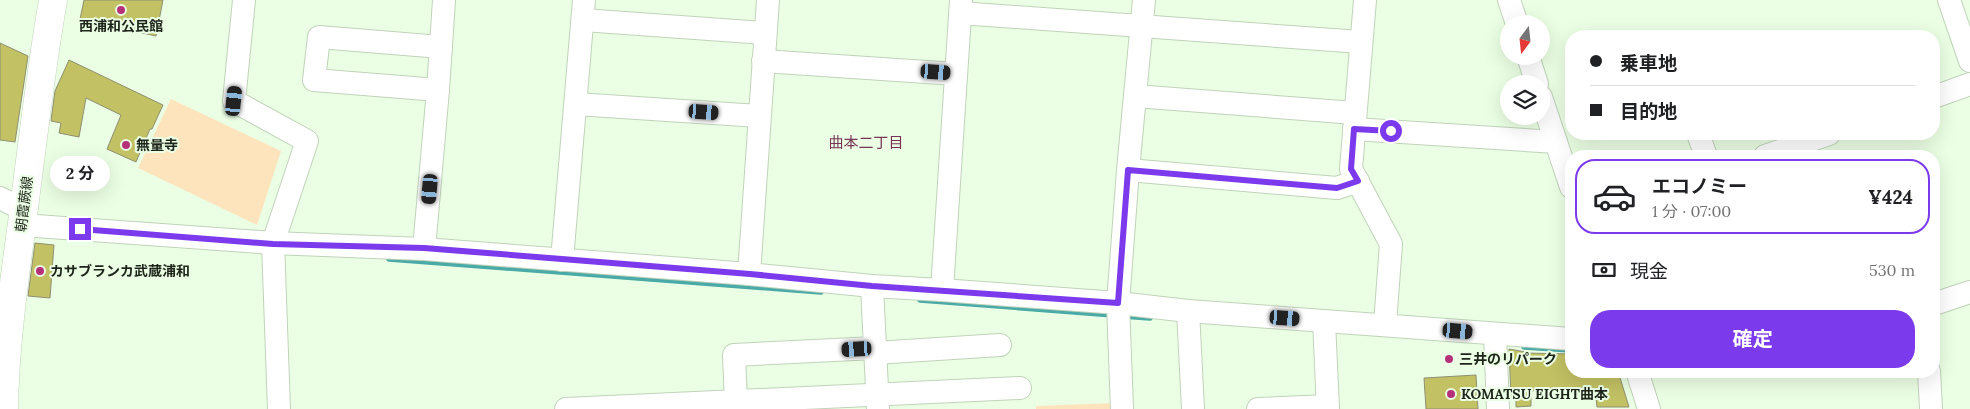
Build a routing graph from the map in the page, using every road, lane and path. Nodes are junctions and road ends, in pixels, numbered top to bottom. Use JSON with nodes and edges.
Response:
{"nodes":[{"id":1,"x":54,"y":0,"type":"edge"},
{"id":2,"x":244,"y":0,"type":"edge"},
{"id":3,"x":444,"y":0,"type":"edge"},
{"id":4,"x":768,"y":0,"type":"edge"},
{"id":5,"x":1144,"y":0,"type":"edge"},
{"id":6,"x":1365,"y":0,"type":"edge"},
{"id":7,"x":1509,"y":0,"type":"edge"},
{"id":8,"x":1949,"y":0,"type":"edge"},
{"id":9,"x":960,"y":6,"type":"edge"},
{"id":10,"x":584,"y":10,"type":"edge"},
{"id":11,"x":1514,"y":15,"type":"edge"},
{"id":12,"x":1141,"y":26,"type":"junction"},
{"id":13,"x":765,"y":33,"type":"junction"},
{"id":14,"x":1361,"y":42,"type":"junction"},
{"id":15,"x":441,"y":47,"type":"junction"},
{"id":16,"x":763,"y":61,"type":"junction"},
{"id":17,"x":1970,"y":61,"type":"edge"},
{"id":18,"x":956,"y":74,"type":"junction"},
{"id":19,"x":1970,"y":84,"type":"edge"},
{"id":20,"x":438,"y":90,"type":"junction"},
{"id":21,"x":1940,"y":95,"type":"edge"},
{"id":22,"x":1135,"y":96,"type":"junction"},
{"id":23,"x":576,"y":104,"type":"junction"},
{"id":24,"x":759,"y":116,"type":"junction"},
{"id":25,"x":1355,"y":121,"type":"junction"},
{"id":26,"x":1550,"y":124,"type":"edge"},
{"id":27,"x":1818,"y":140,"type":"edge"},
{"id":28,"x":1556,"y":142,"type":"junction"},
{"id":29,"x":1800,"y":150,"type":"edge"},
{"id":30,"x":1565,"y":169,"type":"edge"},
{"id":31,"x":1128,"y":170,"type":"junction"},
{"id":32,"x":1358,"y":181,"type":"junction"},
{"id":33,"x":15,"y":211,"type":"edge"},
{"id":34,"x":273,"y":244,"type":"junction"},
{"id":35,"x":424,"y":248,"type":"junction"},
{"id":36,"x":562,"y":260,"type":"junction"},
{"id":37,"x":750,"y":274,"type":"junction"},
{"id":38,"x":872,"y":286,"type":"junction"},
{"id":39,"x":942,"y":290,"type":"junction"},
{"id":40,"x":1970,"y":292,"type":"edge"},
{"id":41,"x":1940,"y":302,"type":"edge"},
{"id":42,"x":1118,"y":303,"type":"junction"},
{"id":43,"x":1188,"y":311,"type":"junction"},
{"id":44,"x":1324,"y":321,"type":"junction"},
{"id":45,"x":1385,"y":324,"type":"junction"},
{"id":46,"x":1495,"y":334,"type":"junction"},
{"id":47,"x":1565,"y":339,"type":"edge"},
{"id":48,"x":1000,"y":345,"type":"dead end"},
{"id":49,"x":875,"y":351,"type":"junction"},
{"id":50,"x":3,"y":356,"type":"edge"},
{"id":51,"x":1639,"y":378,"type":"edge"},
{"id":52,"x":1929,"y":378,"type":"edge"},
{"id":53,"x":1020,"y":388,"type":"dead end"},
{"id":54,"x":736,"y":402,"type":"junction"},
{"id":55,"x":878,"y":402,"type":"edge"},
{"id":56,"x":1328,"y":407,"type":"edge"},
{"id":57,"x":4,"y":409,"type":"edge"},
{"id":58,"x":279,"y":409,"type":"edge"},
{"id":59,"x":566,"y":409,"type":"edge"},
{"id":60,"x":578,"y":409,"type":"edge"},
{"id":61,"x":1122,"y":409,"type":"edge"},
{"id":62,"x":1193,"y":409,"type":"edge"},
{"id":63,"x":1258,"y":409,"type":"edge"},
{"id":64,"x":1498,"y":409,"type":"edge"},
{"id":65,"x":1649,"y":409,"type":"edge"},
{"id":66,"x":1931,"y":409,"type":"edge"}],
"edges":[{"from":1,"to":33,"type":"main road","name":"朝霞蕨線"},
{"from":2,"to":34,"type":"street"},
{"from":3,"to":15,"type":"street"},
{"from":4,"to":13,"type":"street"},
{"from":5,"to":12,"type":"street"},
{"from":6,"to":14,"type":"street"},
{"from":7,"to":11,"type":"street"},
{"from":8,"to":17,"type":"street"},
{"from":9,"to":12,"type":"street"},
{"from":9,"to":18,"type":"street"},
{"from":10,"to":13,"type":"street"},
{"from":10,"to":23,"type":"street"},
{"from":12,"to":14,"type":"street"},
{"from":12,"to":22,"type":"street"},
{"from":13,"to":16,"type":"street"},
{"from":14,"to":25,"type":"street"},
{"from":15,"to":20,"type":"street"},
{"from":15,"to":20,"type":"street"},
{"from":16,"to":18,"type":"street"},
{"from":16,"to":24,"type":"street"},
{"from":18,"to":39,"type":"street"},
{"from":19,"to":21,"type":"street"},
{"from":20,"to":35,"type":"street"},
{"from":22,"to":25,"type":"street"},
{"from":22,"to":31,"type":"street"},
{"from":23,"to":24,"type":"street"},
{"from":23,"to":36,"type":"street"},
{"from":24,"to":37,"type":"street"},
{"from":25,"to":28,"type":"street"},
{"from":25,"to":32,"type":"street"},
{"from":26,"to":28,"type":"street"},
{"from":27,"to":29,"type":"street"},
{"from":28,"to":30,"type":"street"},
{"from":31,"to":32,"type":"street"},
{"from":31,"to":42,"type":"street"},
{"from":32,"to":45,"type":"street"},
{"from":33,"to":34,"type":"street"},
{"from":33,"to":50,"type":"main road","name":"朝霞蕨線"},
{"from":34,"to":35,"type":"street"},
{"from":34,"to":58,"type":"street"},
{"from":35,"to":36,"type":"street"},
{"from":36,"to":37,"type":"street"},
{"from":37,"to":38,"type":"street"},
{"from":38,"to":39,"type":"street"},
{"from":38,"to":49,"type":"street"},
{"from":39,"to":42,"type":"street"},
{"from":40,"to":41,"type":"street"},
{"from":42,"to":43,"type":"street"},
{"from":42,"to":61,"type":"street"},
{"from":43,"to":44,"type":"street"},
{"from":43,"to":62,"type":"street"},
{"from":44,"to":45,"type":"street"},
{"from":44,"to":56,"type":"street"},
{"from":45,"to":46,"type":"street"},
{"from":46,"to":47,"type":"street"},
{"from":46,"to":64,"type":"street"},
{"from":48,"to":49,"type":"street"},
{"from":49,"to":54,"type":"street"},
{"from":49,"to":55,"type":"street"},
{"from":50,"to":57,"type":"main road","name":"朝霞蕨線"},
{"from":51,"to":65,"type":"street"},
{"from":52,"to":66,"type":"street"},
{"from":53,"to":55,"type":"street"},
{"from":54,"to":55,"type":"street"},
{"from":54,"to":60,"type":"street"},
{"from":56,"to":63,"type":"street"},
{"from":59,"to":60,"type":"street"}]}
